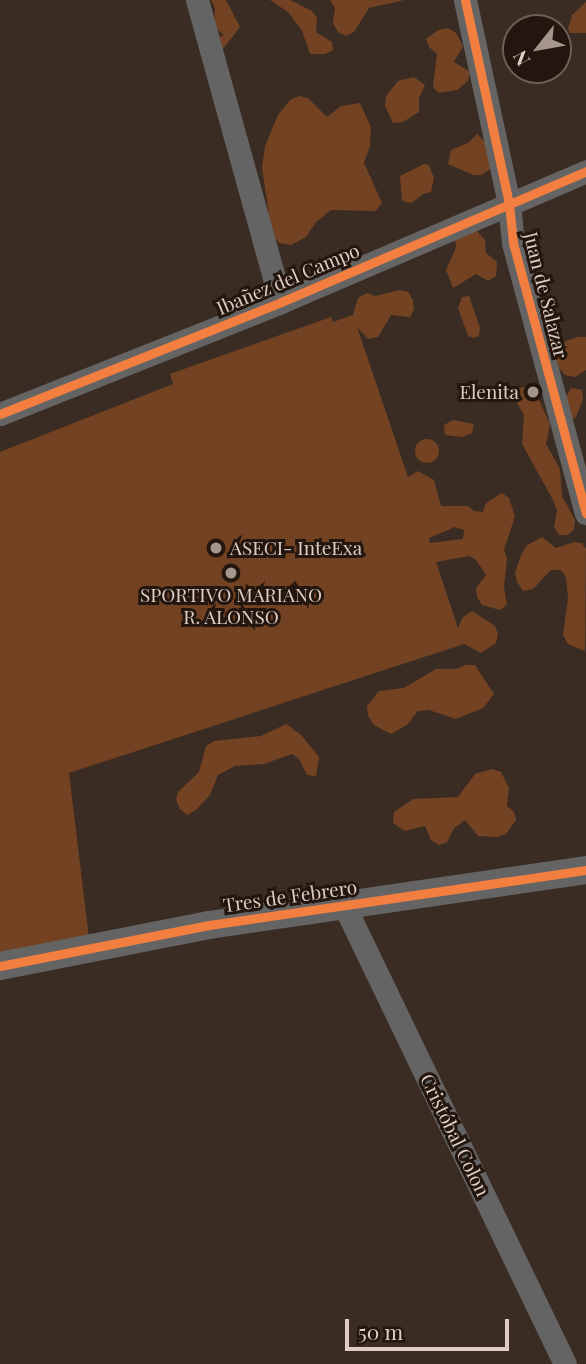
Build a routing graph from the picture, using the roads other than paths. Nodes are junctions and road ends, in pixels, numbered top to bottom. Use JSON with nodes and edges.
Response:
{"nodes":[{"id":1,"x":197,"y":0,"type":"edge"},
{"id":2,"x":465,"y":0,"type":"edge"},
{"id":3,"x":586,"y":171,"type":"edge"},
{"id":4,"x":509,"y":204,"type":"junction"},
{"id":5,"x":281,"y":302,"type":"junction"},
{"id":6,"x":0,"y":414,"type":"edge"},
{"id":7,"x":586,"y":513,"type":"edge"},
{"id":8,"x":586,"y":870,"type":"edge"},
{"id":9,"x":344,"y":905,"type":"junction"},
{"id":10,"x":0,"y":966,"type":"edge"},
{"id":11,"x":565,"y":1364,"type":"edge"}],
"edges":[{"from":1,"to":5,"type":"street"},
{"from":2,"to":4,"type":"street","name":"Juan de Salazar"},
{"from":3,"to":4,"type":"street","name":"Ibañez del Campo"},
{"from":4,"to":5,"type":"street","name":"Ibañez del Campo"},
{"from":4,"to":7,"type":"street","name":"Juan de Salazar"},
{"from":5,"to":6,"type":"street","name":"Ibañez del Campo"},
{"from":8,"to":9,"type":"street","name":"Tres de Febrero"},
{"from":9,"to":10,"type":"street","name":"Tres de Febrero"},
{"from":9,"to":11,"type":"street","name":"Cristóbal Colon"}]}
